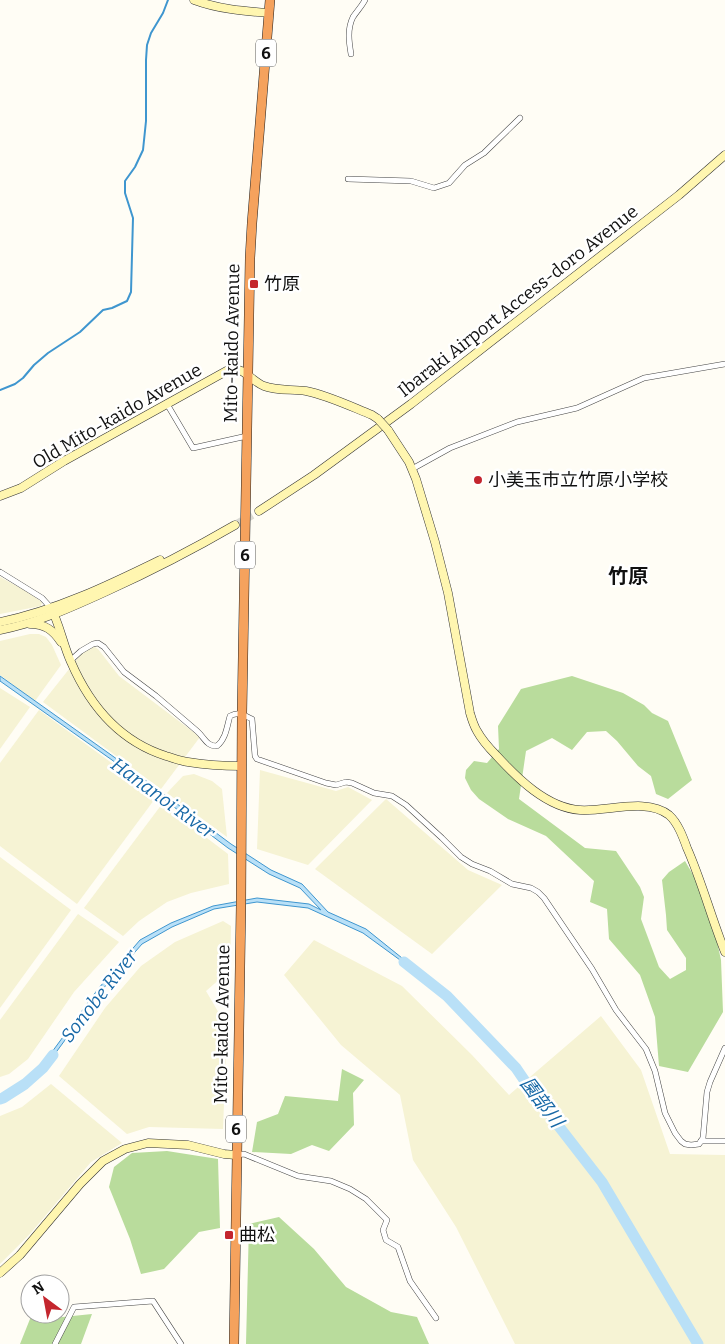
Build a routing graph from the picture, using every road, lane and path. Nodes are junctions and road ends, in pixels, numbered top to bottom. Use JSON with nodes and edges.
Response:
{"nodes":[{"id":1,"x":194,"y":0,"type":"edge"},
{"id":2,"x":270,"y":0,"type":"edge"},
{"id":3,"x":365,"y":0,"type":"edge"},
{"id":4,"x":269,"y":13,"type":"junction"},
{"id":5,"x":351,"y":54,"type":"dead end"},
{"id":6,"x":520,"y":118,"type":"dead end"},
{"id":7,"x":725,"y":156,"type":"edge"},
{"id":8,"x":348,"y":179,"type":"dead end"},
{"id":9,"x":725,"y":364,"type":"edge"},
{"id":10,"x":248,"y":376,"type":"junction"},
{"id":11,"x":166,"y":404,"type":"junction"},
{"id":12,"x":247,"y":436,"type":"junction"},
{"id":13,"x":412,"y":469,"type":"junction"},
{"id":14,"x":0,"y":496,"type":"edge"},
{"id":15,"x":258,"y":509,"type":"tunnel mouth"},
{"id":16,"x":234,"y":523,"type":"tunnel mouth"},
{"id":17,"x":0,"y":572,"type":"edge"},
{"id":18,"x":53,"y":611,"type":"junction"},
{"id":19,"x":0,"y":622,"type":"edge"},
{"id":20,"x":28,"y":624,"type":"junction"},
{"id":21,"x":0,"y":630,"type":"edge"},
{"id":22,"x":66,"y":650,"type":"junction"},
{"id":23,"x":70,"y":661,"type":"junction"},
{"id":24,"x":242,"y":714,"type":"junction"},
{"id":25,"x":241,"y":766,"type":"junction"},
{"id":26,"x":725,"y":952,"type":"edge"},
{"id":27,"x":725,"y":1048,"type":"edge"},
{"id":28,"x":700,"y":1141,"type":"junction"},
{"id":29,"x":725,"y":1141,"type":"edge"},
{"id":30,"x":236,"y":1155,"type":"junction"},
{"id":31,"x":0,"y":1273,"type":"edge"},
{"id":32,"x":436,"y":1318,"type":"dead end"},
{"id":33,"x":55,"y":1344,"type":"edge"},
{"id":34,"x":181,"y":1344,"type":"edge"},
{"id":35,"x":234,"y":1344,"type":"edge"}],
"edges":[{"from":1,"to":4,"type":"street"},
{"from":2,"to":4,"type":"highway","name":"Mito-kaido Avenue","number":"6"},
{"from":3,"to":5,"type":"street"},
{"from":4,"to":10,"type":"highway","name":"Mito-kaido Avenue","number":"6"},
{"from":6,"to":8,"type":"street"},
{"from":7,"to":15,"type":"street","name":"Ibaraki Airport Access-doro Avenue"},
{"from":9,"to":13,"type":"street"},
{"from":10,"to":11,"type":"street","name":"Old Mito-kaido Avenue"},
{"from":10,"to":12,"type":"highway","name":"Mito-kaido Avenue","number":"6"},
{"from":10,"to":13,"type":"street","name":"Old Mito-kaido Avenue","bridge":true},
{"from":11,"to":12,"type":"street"},
{"from":11,"to":14,"type":"street","name":"Old Mito-kaido Avenue"},
{"from":12,"to":24,"type":"highway","name":"Mito-kaido Avenue","number":"6"},
{"from":13,"to":26,"type":"street"},
{"from":16,"to":18,"type":"street"},
{"from":17,"to":18,"type":"street"},
{"from":18,"to":19,"type":"street"},
{"from":18,"to":20,"type":"street"},
{"from":18,"to":22,"type":"street"},
{"from":20,"to":21,"type":"street"},
{"from":20,"to":22,"type":"street"},
{"from":22,"to":23,"type":"street"},
{"from":23,"to":24,"type":"street"},
{"from":23,"to":25,"type":"street"},
{"from":24,"to":25,"type":"highway","number":"6"},
{"from":24,"to":28,"type":"street"},
{"from":25,"to":30,"type":"highway","name":"Mito-kaido Avenue","number":"6"},
{"from":27,"to":28,"type":"street"},
{"from":28,"to":29,"type":"street"},
{"from":30,"to":31,"type":"street"},
{"from":30,"to":32,"type":"street"},
{"from":30,"to":35,"type":"highway","name":"Mito-kaido Avenue","number":"6"},
{"from":33,"to":34,"type":"street"}]}
